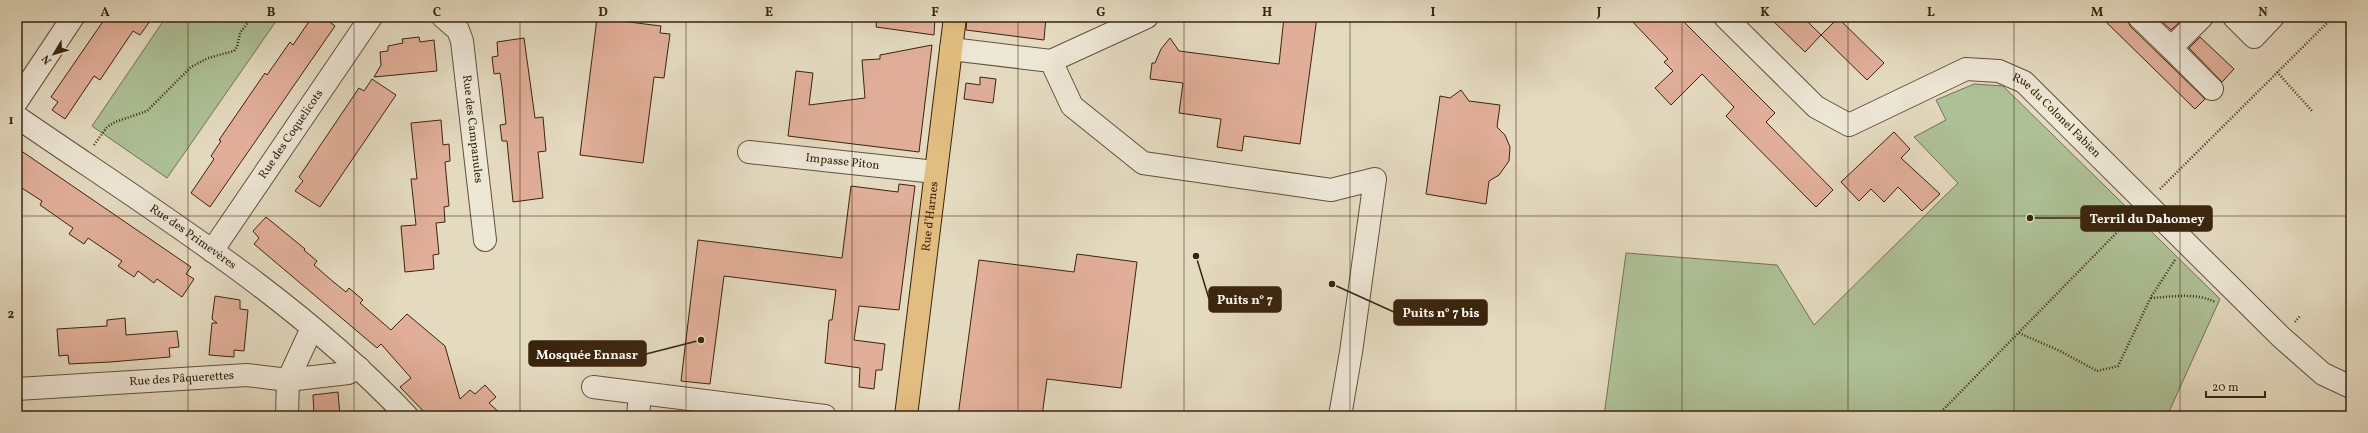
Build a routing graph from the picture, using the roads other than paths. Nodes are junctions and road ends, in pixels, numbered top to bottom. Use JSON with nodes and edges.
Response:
{"nodes":[{"id":1,"x":73,"y":17,"type":"edge"},
{"id":2,"x":371,"y":17,"type":"edge"},
{"id":3,"x":955,"y":17,"type":"edge"},
{"id":4,"x":1147,"y":17,"type":"edge"},
{"id":5,"x":1725,"y":17,"type":"edge"},
{"id":6,"x":2139,"y":17,"type":"edge"},
{"id":7,"x":2202,"y":17,"type":"edge"},
{"id":8,"x":2234,"y":17,"type":"edge"},
{"id":9,"x":2273,"y":17,"type":"edge"},
{"id":10,"x":451,"y":18,"type":"edge"},
{"id":11,"x":2171,"y":48,"type":"junction"},
{"id":12,"x":951,"y":49,"type":"junction"},
{"id":13,"x":1051,"y":61,"type":"junction"},
{"id":14,"x":2212,"y":89,"type":"dead end"},
{"id":15,"x":17,"y":101,"type":"edge"},
{"id":16,"x":17,"y":117,"type":"edge"},
{"id":17,"x":750,"y":152,"type":"dead end"},
{"id":18,"x":936,"y":172,"type":"junction"},
{"id":19,"x":485,"y":240,"type":"dead end"},
{"id":20,"x":212,"y":251,"type":"junction"},
{"id":21,"x":312,"y":328,"type":"junction"},
{"id":22,"x":359,"y":368,"type":"junction"},
{"id":23,"x":288,"y":380,"type":"junction"},
{"id":24,"x":593,"y":386,"type":"dead end"},
{"id":25,"x":2351,"y":387,"type":"edge"},
{"id":26,"x":17,"y":389,"type":"edge"},
{"id":27,"x":640,"y":392,"type":"junction"},
{"id":28,"x":687,"y":407,"type":"edge"},
{"id":29,"x":287,"y":416,"type":"edge"},
{"id":30,"x":407,"y":416,"type":"edge"},
{"id":31,"x":638,"y":416,"type":"edge"},
{"id":32,"x":825,"y":416,"type":"edge"},
{"id":33,"x":906,"y":416,"type":"edge"},
{"id":34,"x":1340,"y":416,"type":"edge"}],
"edges":[{"from":1,"to":15,"type":"street"},
{"from":2,"to":20,"type":"street","name":"Rue des Coquelicots"},
{"from":3,"to":12,"type":"main road","name":"Rue d'Harnes"},
{"from":4,"to":13,"type":"street"},
{"from":5,"to":25,"type":"street","name":"Rue du Colonel Fabien"},
{"from":6,"to":11,"type":"street"},
{"from":7,"to":11,"type":"street"},
{"from":8,"to":9,"type":"street"},
{"from":10,"to":19,"type":"street","name":"Rue des Campanules"},
{"from":11,"to":14,"type":"street"},
{"from":12,"to":13,"type":"street"},
{"from":12,"to":18,"type":"main road","name":"Rue d'Harnes"},
{"from":13,"to":34,"type":"street"},
{"from":16,"to":20,"type":"street","name":"Rue des Primevères"},
{"from":17,"to":18,"type":"street","name":"Impasse Piton"},
{"from":18,"to":33,"type":"main road","name":"Rue d'Harnes"},
{"from":20,"to":21,"type":"street","name":"Rue des Primevères"},
{"from":21,"to":22,"type":"street","name":"Rue des Primevères"},
{"from":21,"to":23,"type":"street"},
{"from":22,"to":23,"type":"street","name":"Rue des Pâquerettes"},
{"from":22,"to":30,"type":"street","name":"Rue des Primevères"},
{"from":23,"to":26,"type":"street","name":"Rue des Pâquerettes"},
{"from":23,"to":29,"type":"street"},
{"from":24,"to":27,"type":"street"},
{"from":27,"to":28,"type":"street"},
{"from":27,"to":31,"type":"street"},
{"from":28,"to":32,"type":"street"}]}
